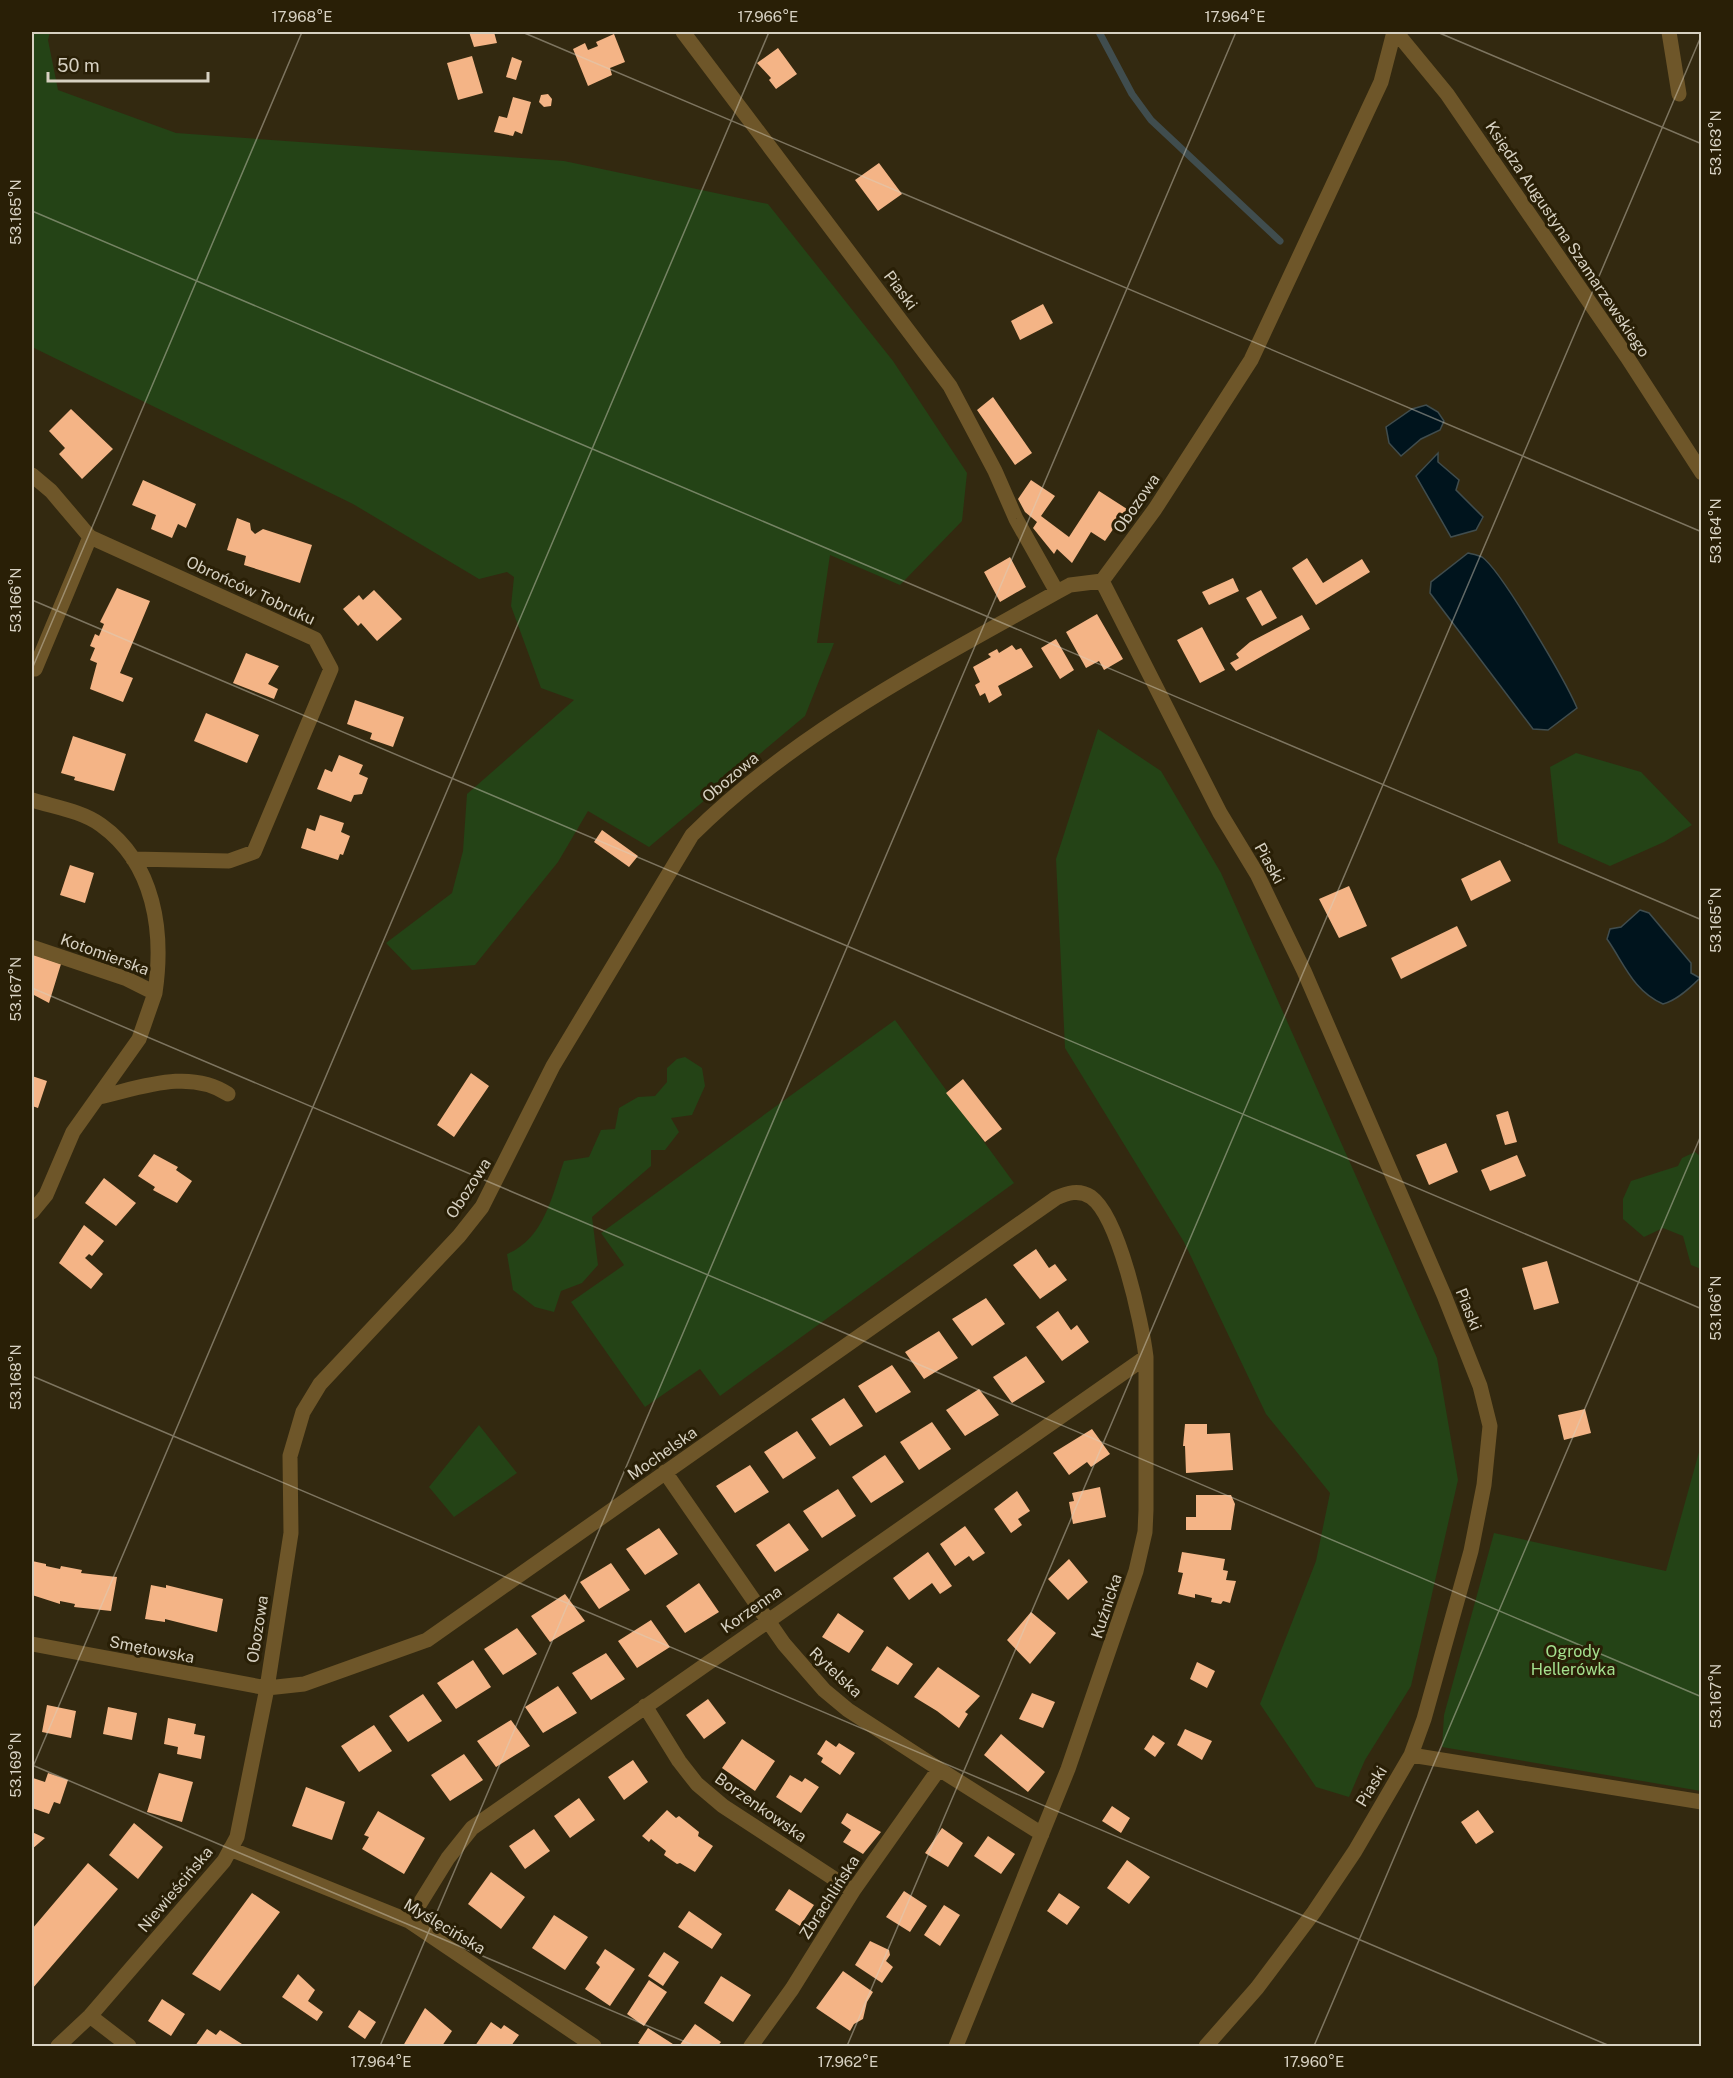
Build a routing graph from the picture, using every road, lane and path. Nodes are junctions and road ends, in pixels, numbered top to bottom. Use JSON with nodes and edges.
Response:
{"nodes":[{"id":1,"x":683,"y":32,"type":"edge"},
{"id":2,"x":1395,"y":32,"type":"edge"},
{"id":3,"x":1669,"y":32,"type":"edge"},
{"id":4,"x":1679,"y":94,"type":"dead end"},
{"id":5,"x":1701,"y":473,"type":"edge"},
{"id":6,"x":32,"y":475,"type":"edge"},
{"id":7,"x":90,"y":537,"type":"junction"},
{"id":8,"x":1102,"y":581,"type":"junction"},
{"id":9,"x":1057,"y":591,"type":"junction"},
{"id":10,"x":34,"y":669,"type":"dead end"},
{"id":11,"x":32,"y":800,"type":"edge"},
{"id":12,"x":133,"y":859,"type":"junction"},
{"id":13,"x":32,"y":948,"type":"edge"},
{"id":14,"x":155,"y":993,"type":"junction"},
{"id":15,"x":228,"y":1094,"type":"dead end"},
{"id":16,"x":99,"y":1097,"type":"junction"},
{"id":17,"x":1056,"y":1198,"type":"joint"},
{"id":18,"x":32,"y":1212,"type":"edge"},
{"id":19,"x":1146,"y":1357,"type":"junction"},
{"id":20,"x":665,"y":1472,"type":"junction"},
{"id":21,"x":767,"y":1620,"type":"junction"},
{"id":22,"x":32,"y":1644,"type":"edge"},
{"id":23,"x":267,"y":1688,"type":"junction"},
{"id":24,"x":645,"y":1706,"type":"junction"},
{"id":25,"x":1411,"y":1755,"type":"junction"},
{"id":26,"x":939,"y":1769,"type":"junction"},
{"id":27,"x":1701,"y":1802,"type":"edge"},
{"id":28,"x":1042,"y":1834,"type":"junction"},
{"id":29,"x":230,"y":1850,"type":"junction"},
{"id":30,"x":853,"y":1891,"type":"junction"},
{"id":31,"x":409,"y":1922,"type":"junction"},
{"id":32,"x":90,"y":2016,"type":"junction"},
{"id":33,"x":58,"y":2046,"type":"edge"},
{"id":34,"x":129,"y":2046,"type":"edge"},
{"id":35,"x":594,"y":2046,"type":"edge"},
{"id":36,"x":751,"y":2046,"type":"edge"},
{"id":37,"x":956,"y":2046,"type":"edge"},
{"id":38,"x":1206,"y":2046,"type":"edge"}],
"edges":[{"from":1,"to":9,"type":"street","name":"Piaski"},
{"from":2,"to":5,"type":"street","name":"Księdza Augustyna Szamarzewskiego"},
{"from":2,"to":8,"type":"street","name":"Obozowa"},
{"from":3,"to":4,"type":"street"},
{"from":6,"to":7,"type":"street","name":"Obrońców Tobruku"},
{"from":7,"to":10,"type":"street"},
{"from":7,"to":12,"type":"street","name":"Obrońców Tobruku"},
{"from":8,"to":9,"type":"street","name":"Obozowa"},
{"from":8,"to":25,"type":"street","name":"Piaski"},
{"from":9,"to":23,"type":"street","name":"Obozowa"},
{"from":11,"to":12,"type":"street"},
{"from":12,"to":14,"type":"street"},
{"from":13,"to":14,"type":"street","name":"Kotomierska"},
{"from":14,"to":16,"type":"street","name":"Kotomierska"},
{"from":15,"to":16,"type":"street"},
{"from":16,"to":18,"type":"street","name":"Kotomierska"},
{"from":17,"to":19,"type":"street","name":"Kuźnicka"},
{"from":17,"to":20,"type":"street","name":"Mochelska"},
{"from":19,"to":21,"type":"street","name":"Korzenna"},
{"from":19,"to":28,"type":"street","name":"Kuźnicka"},
{"from":20,"to":21,"type":"street","name":"Rytelska"},
{"from":20,"to":23,"type":"street","name":"Mochelska"},
{"from":21,"to":24,"type":"street","name":"Korzenna"},
{"from":21,"to":26,"type":"street","name":"Rytelska"},
{"from":22,"to":23,"type":"street","name":"Smętowska"},
{"from":23,"to":29,"type":"street","name":"Niewieścińska"},
{"from":24,"to":30,"type":"street","name":"Borzenkowska"},
{"from":24,"to":31,"type":"street","name":"Korzenna"},
{"from":25,"to":27,"type":"street"},
{"from":25,"to":38,"type":"street","name":"Piaski"},
{"from":26,"to":28,"type":"street","name":"Rytelska"},
{"from":26,"to":30,"type":"street","name":"Zbrachlińska"},
{"from":28,"to":37,"type":"street","name":"Kuźnicka"},
{"from":29,"to":31,"type":"street","name":"Myślęcińska"},
{"from":29,"to":32,"type":"street","name":"Niewieścińska"},
{"from":30,"to":36,"type":"street","name":"Zbrachlińska"},
{"from":31,"to":35,"type":"street","name":"Myślęcińska"},
{"from":32,"to":33,"type":"street","name":"Niewieścińska"},
{"from":32,"to":34,"type":"street"}]}
